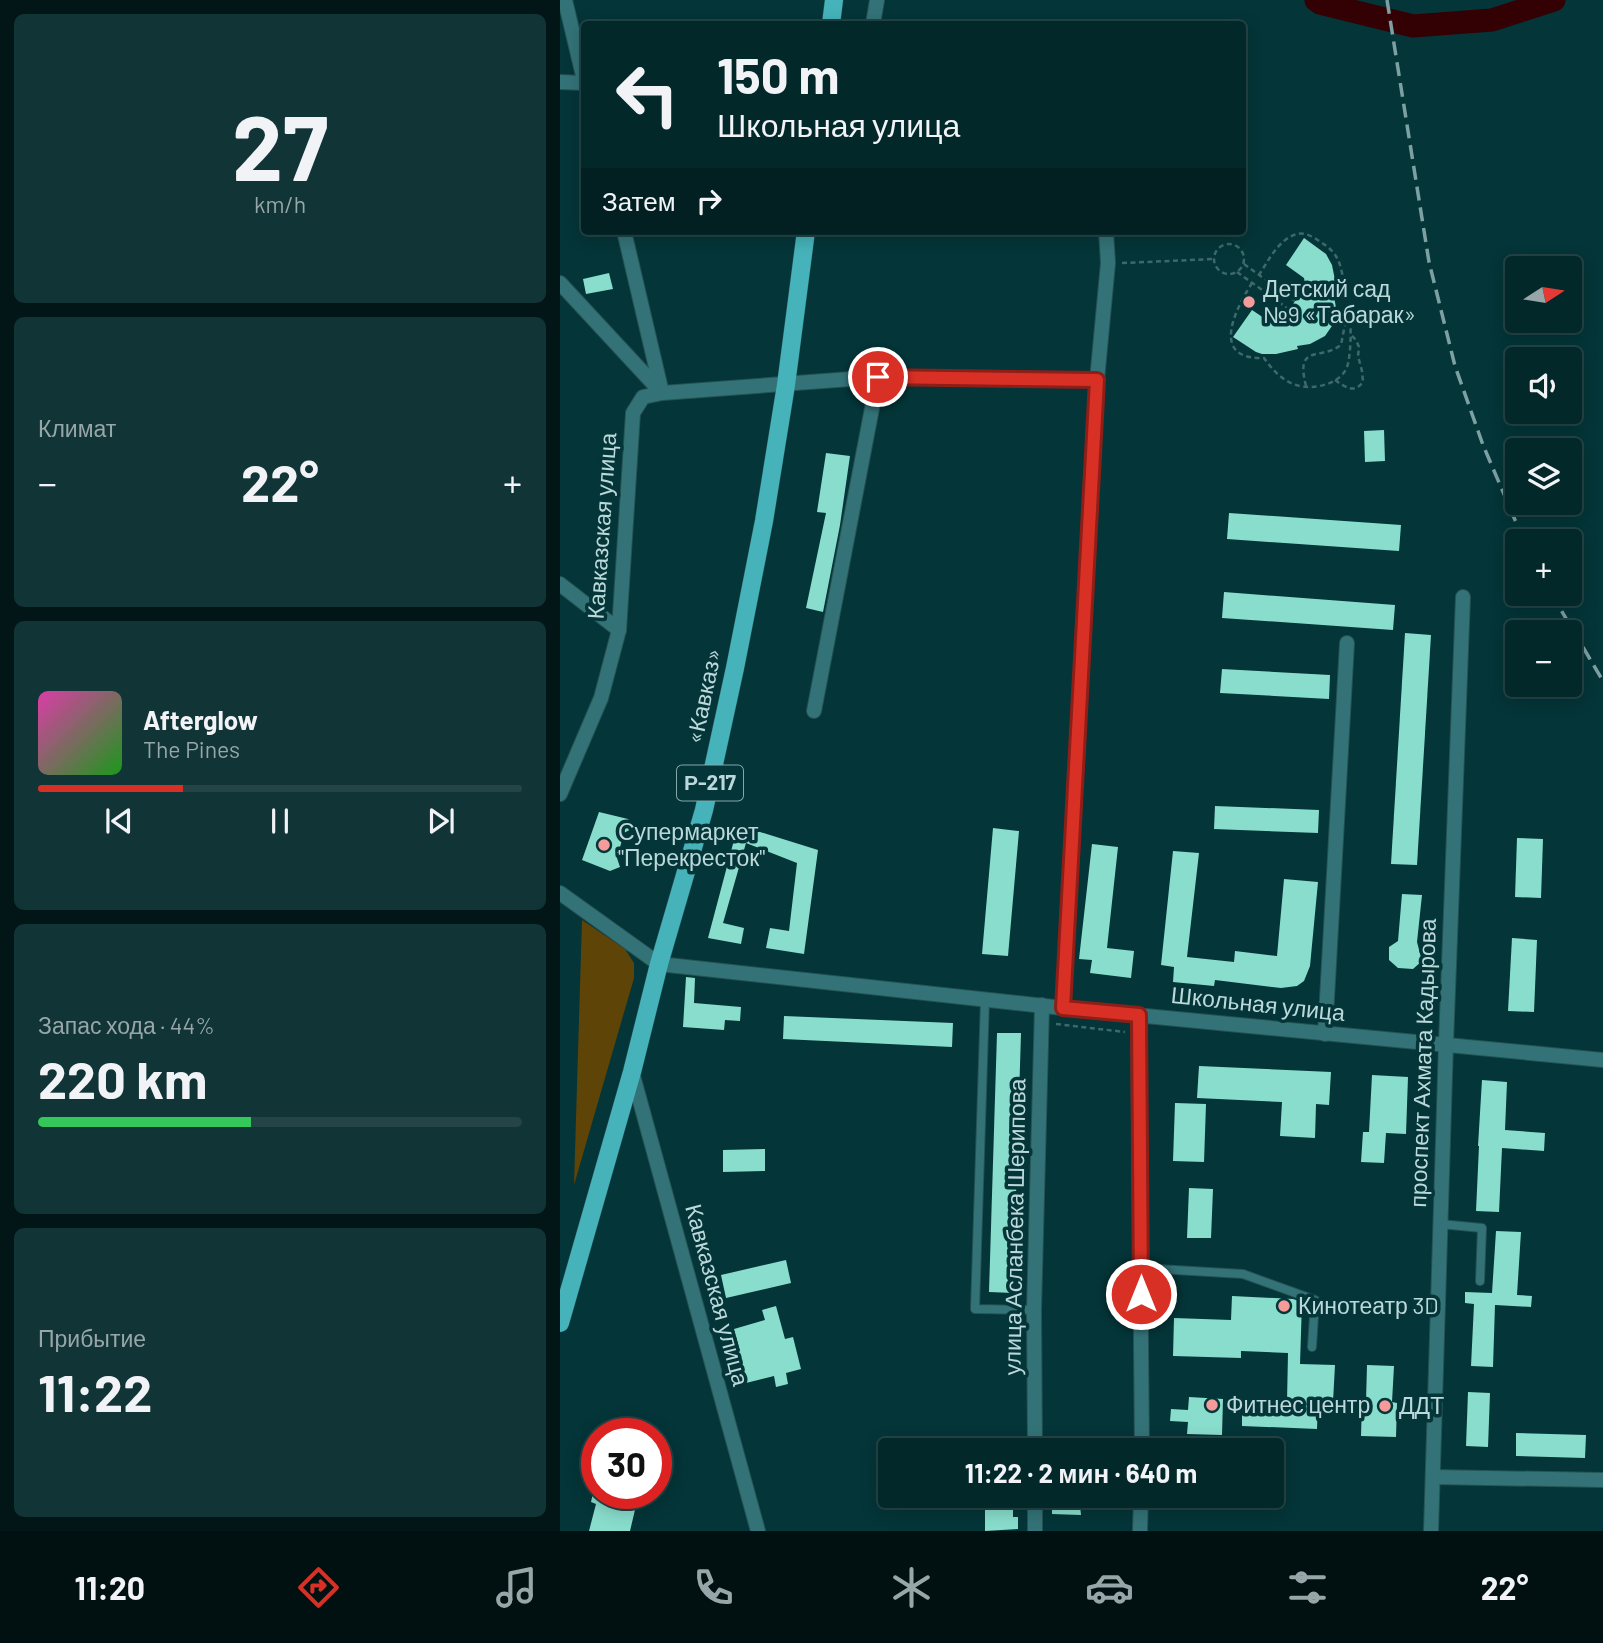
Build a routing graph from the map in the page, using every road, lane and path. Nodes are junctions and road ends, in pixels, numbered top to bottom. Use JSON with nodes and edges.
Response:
{"nodes":[{"id":1,"x":565,"y":0,"type":"edge"},
{"id":2,"x":834,"y":0,"type":"edge"},
{"id":3,"x":877,"y":0,"type":"edge"},
{"id":4,"x":831,"y":21,"type":"edge"},
{"id":5,"x":874,"y":21,"type":"edge"},
{"id":6,"x":581,"y":68,"type":"edge"},
{"id":7,"x":581,"y":81,"type":"edge"},
{"id":8,"x":560,"y":82,"type":"edge"},
{"id":9,"x":625,"y":235,"type":"edge"},
{"id":10,"x":805,"y":235,"type":"edge"},
{"id":11,"x":1106,"y":235,"type":"edge"},
{"id":12,"x":1214,"y":259,"type":"junction"},
{"id":13,"x":1108,"y":263,"type":"junction"},
{"id":14,"x":1244,"y":264,"type":"junction"},
{"id":15,"x":1237,"y":272,"type":"junction"},
{"id":16,"x":1259,"y":275,"type":"junction"},
{"id":17,"x":560,"y":283,"type":"edge"},
{"id":18,"x":1252,"y":283,"type":"junction"},
{"id":19,"x":1295,"y":301,"type":"dead end"},
{"id":20,"x":1290,"y":310,"type":"dead end"},
{"id":21,"x":1351,"y":316,"type":"junction"},
{"id":22,"x":1351,"y":335,"type":"junction"},
{"id":23,"x":878,"y":377,"type":"junction"},
{"id":24,"x":1097,"y":380,"type":"junction"},
{"id":25,"x":1335,"y":380,"type":"junction"},
{"id":26,"x":786,"y":385,"type":"junction"},
{"id":27,"x":1306,"y":387,"type":"junction"},
{"id":28,"x":662,"y":393,"type":"junction"},
{"id":29,"x":560,"y":584,"type":"edge"},
{"id":30,"x":1463,"y":597,"type":"dead end"},
{"id":31,"x":619,"y":630,"type":"junction"},
{"id":32,"x":1347,"y":643,"type":"dead end"},
{"id":33,"x":814,"y":711,"type":"dead end"},
{"id":34,"x":560,"y":794,"type":"edge"},
{"id":35,"x":560,"y":893,"type":"edge"},
{"id":36,"x":659,"y":964,"type":"junction"},
{"id":37,"x":985,"y":999,"type":"junction"},
{"id":38,"x":1042,"y":1005,"type":"junction"},
{"id":39,"x":1063,"y":1008,"type":"junction"},
{"id":40,"x":1139,"y":1015,"type":"junction"},
{"id":41,"x":1056,"y":1024,"type":"dead end"},
{"id":42,"x":1125,"y":1032,"type":"dead end"},
{"id":43,"x":1325,"y":1034,"type":"junction"},
{"id":44,"x":1446,"y":1043,"type":"junction"},
{"id":45,"x":1603,"y":1060,"type":"edge"},
{"id":46,"x":632,"y":1072,"type":"junction"},
{"id":47,"x":1440,"y":1224,"type":"junction"},
{"id":48,"x":1141,"y":1268,"type":"junction"},
{"id":49,"x":1480,"y":1281,"type":"dead end"},
{"id":50,"x":1034,"y":1310,"type":"junction"},
{"id":51,"x":560,"y":1323,"type":"edge"},
{"id":52,"x":1312,"y":1347,"type":"dead end"},
{"id":53,"x":1035,"y":1438,"type":"edge"},
{"id":54,"x":1142,"y":1438,"type":"edge"},
{"id":55,"x":1433,"y":1477,"type":"junction"},
{"id":56,"x":1603,"y":1480,"type":"edge"},
{"id":57,"x":1035,"y":1508,"type":"edge"},
{"id":58,"x":1141,"y":1508,"type":"edge"},
{"id":59,"x":758,"y":1531,"type":"edge"},
{"id":60,"x":1035,"y":1531,"type":"edge"},
{"id":61,"x":1140,"y":1531,"type":"edge"},
{"id":62,"x":1431,"y":1531,"type":"edge"}],
"edges":[{"from":1,"to":6,"type":"street"},
{"from":2,"to":4,"type":"main road"},
{"from":3,"to":5,"type":"street"},
{"from":7,"to":8,"type":"street"},
{"from":9,"to":28,"type":"street"},
{"from":10,"to":26,"type":"main road","name":"«Кавказ»","number":"Р-217"},
{"from":11,"to":13,"type":"street"},
{"from":12,"to":13,"type":"path"},
{"from":12,"to":14,"type":"path"},
{"from":12,"to":15,"type":"path"},
{"from":13,"to":24,"type":"street"},
{"from":14,"to":15,"type":"path"},
{"from":14,"to":16,"type":"path"},
{"from":15,"to":18,"type":"path"},
{"from":16,"to":19,"type":"path"},
{"from":16,"to":21,"type":"path"},
{"from":17,"to":28,"type":"street"},
{"from":18,"to":20,"type":"path"},
{"from":18,"to":27,"type":"path"},
{"from":21,"to":22,"type":"path"},
{"from":21,"to":27,"type":"path"},
{"from":22,"to":25,"type":"path"},
{"from":22,"to":25,"type":"path"},
{"from":23,"to":24,"type":"street"},
{"from":23,"to":26,"type":"street"},
{"from":23,"to":33,"type":"street"},
{"from":24,"to":39,"type":"street"},
{"from":25,"to":27,"type":"path"},
{"from":26,"to":28,"type":"street"},
{"from":26,"to":36,"type":"main road","name":"«Кавказ»","number":"Р-217"},
{"from":28,"to":31,"type":"street","name":"Кавказская улица"},
{"from":29,"to":31,"type":"street"},
{"from":30,"to":44,"type":"street","name":"проспект Ахмата Кадырова"},
{"from":31,"to":34,"type":"street","name":"Кавказская улица"},
{"from":32,"to":43,"type":"street"},
{"from":35,"to":36,"type":"street"},
{"from":36,"to":37,"type":"street","name":"Школьная улица"},
{"from":36,"to":46,"type":"main road","name":"«Кавказ»","number":"Р-217"},
{"from":37,"to":38,"type":"street","name":"Школьная улица"},
{"from":37,"to":50,"type":"lane"},
{"from":38,"to":39,"type":"street","name":"Школьная улица"},
{"from":38,"to":50,"type":"street","name":"улица Асланбека Шерипова"},
{"from":39,"to":40,"type":"street","name":"Школьная улица"},
{"from":40,"to":43,"type":"street","name":"Школьная улица"},
{"from":40,"to":48,"type":"street"},
{"from":41,"to":42,"type":"path"},
{"from":43,"to":44,"type":"street","name":"Школьная улица"},
{"from":44,"to":45,"type":"street","name":"Школьная улица"},
{"from":44,"to":47,"type":"street","name":"проспект Ахмата Кадырова"},
{"from":46,"to":51,"type":"main road","name":"«Кавказ»","number":"Р-217"},
{"from":46,"to":59,"type":"street","name":"Кавказская улица"},
{"from":47,"to":49,"type":"lane"},
{"from":47,"to":55,"type":"street","name":"проспект Ахмата Кадырова"},
{"from":48,"to":52,"type":"lane"},
{"from":48,"to":54,"type":"street"},
{"from":50,"to":53,"type":"street","name":"улица Асланбека Шерипова"},
{"from":55,"to":56,"type":"street"},
{"from":55,"to":62,"type":"street","name":"проспект Ахмата Кадырова"},
{"from":57,"to":60,"type":"street"},
{"from":58,"to":61,"type":"street"}]}
